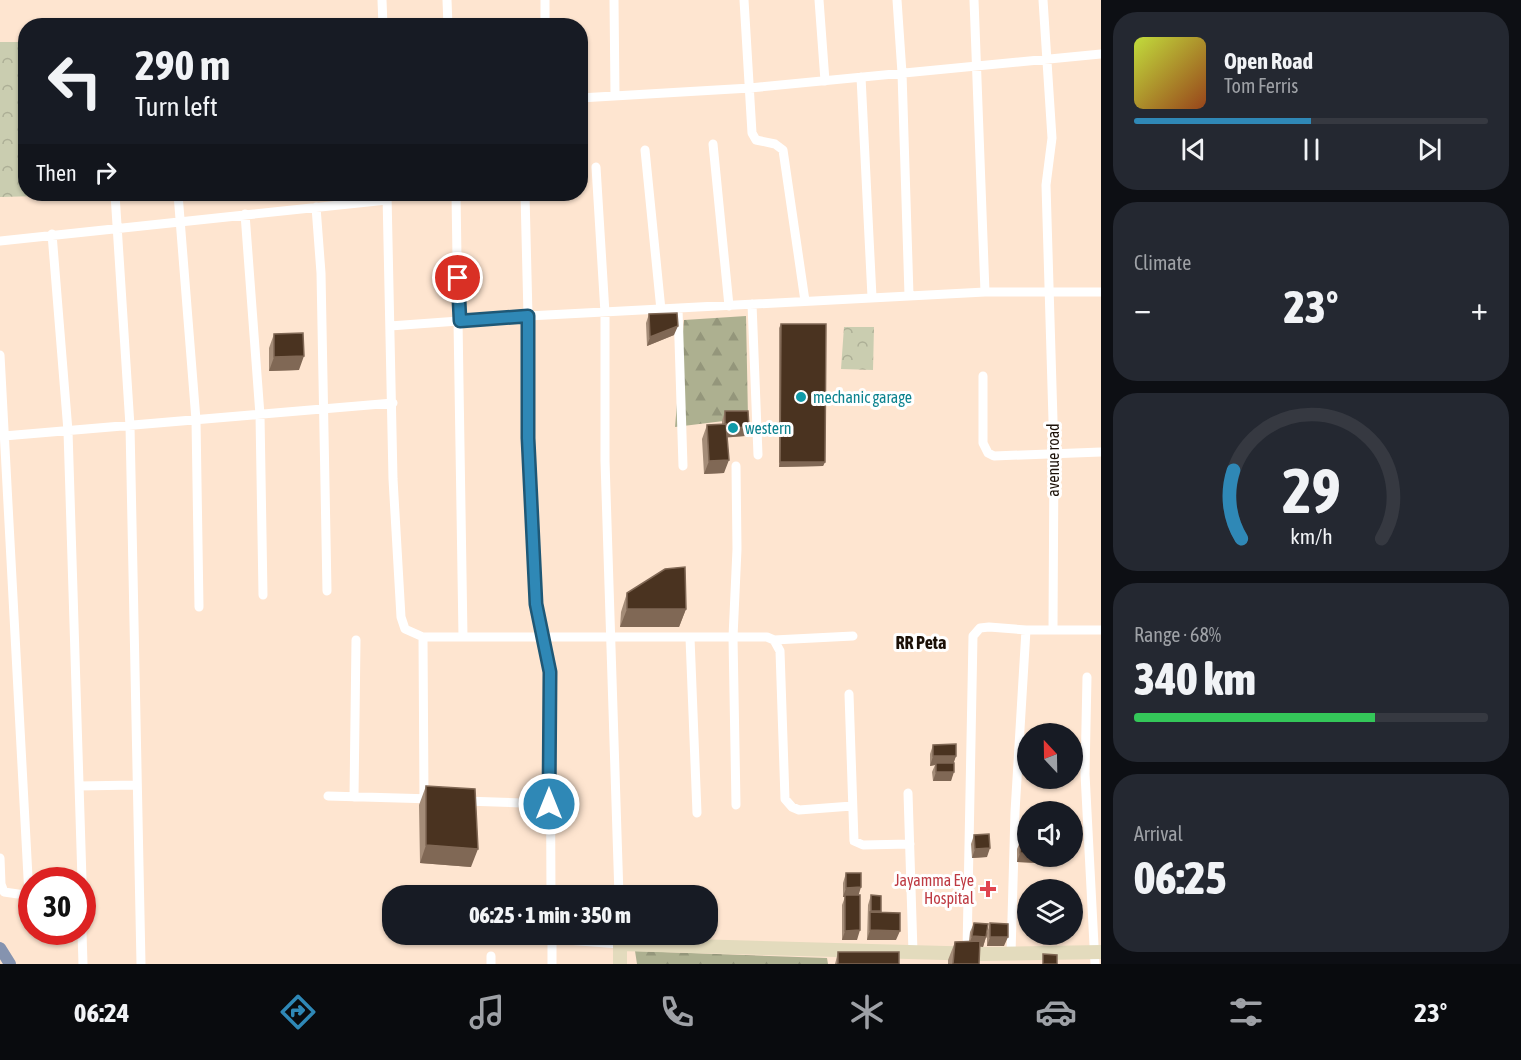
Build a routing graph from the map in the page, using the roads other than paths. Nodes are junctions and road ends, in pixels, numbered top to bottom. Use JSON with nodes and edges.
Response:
{"nodes":[{"id":1,"x":382,"y":0,"type":"edge"},
{"id":2,"x":447,"y":0,"type":"edge"},
{"id":3,"x":544,"y":0,"type":"edge"},
{"id":4,"x":614,"y":0,"type":"edge"},
{"id":5,"x":744,"y":0,"type":"edge"},
{"id":6,"x":819,"y":0,"type":"edge"},
{"id":7,"x":897,"y":0,"type":"edge"},
{"id":8,"x":974,"y":0,"type":"edge"},
{"id":9,"x":1043,"y":0,"type":"edge"},
{"id":10,"x":383,"y":18,"type":"edge"},
{"id":11,"x":448,"y":18,"type":"edge"},
{"id":12,"x":545,"y":18,"type":"edge"},
{"id":13,"x":1101,"y":54,"type":"edge"},
{"id":14,"x":1048,"y":60,"type":"junction"},
{"id":15,"x":977,"y":67,"type":"junction"},
{"id":16,"x":902,"y":73,"type":"junction"},
{"id":17,"x":861,"y":77,"type":"junction"},
{"id":18,"x":825,"y":81,"type":"junction"},
{"id":19,"x":750,"y":88,"type":"junction"},
{"id":20,"x":615,"y":94,"type":"junction"},
{"id":21,"x":588,"y":97,"type":"edge"},
{"id":22,"x":713,"y":144,"type":"dead end"},
{"id":23,"x":645,"y":150,"type":"dead end"},
{"id":24,"x":596,"y":167,"type":"dead end"},
{"id":25,"x":115,"y":201,"type":"edge"},
{"id":26,"x":178,"y":201,"type":"edge"},
{"id":27,"x":359,"y":201,"type":"edge"},
{"id":28,"x":387,"y":201,"type":"edge"},
{"id":29,"x":456,"y":201,"type":"edge"},
{"id":30,"x":525,"y":201,"type":"edge"},
{"id":31,"x":316,"y":207,"type":"junction"},
{"id":32,"x":245,"y":214,"type":"junction"},
{"id":33,"x":178,"y":221,"type":"junction"},
{"id":34,"x":116,"y":227,"type":"junction"},
{"id":35,"x":52,"y":234,"type":"junction"},
{"id":36,"x":0,"y":241,"type":"edge"},
{"id":37,"x":985,"y":292,"type":"junction"},
{"id":38,"x":1051,"y":292,"type":"junction"},
{"id":39,"x":1101,"y":292,"type":"edge"},
{"id":40,"x":909,"y":295,"type":"junction"},
{"id":41,"x":872,"y":297,"type":"junction"},
{"id":42,"x":805,"y":301,"type":"junction"},
{"id":43,"x":752,"y":304,"type":"junction"},
{"id":44,"x":729,"y":306,"type":"junction"},
{"id":45,"x":678,"y":309,"type":"junction"},
{"id":46,"x":661,"y":310,"type":"junction"},
{"id":47,"x":605,"y":313,"type":"junction"},
{"id":48,"x":528,"y":316,"type":"junction"},
{"id":49,"x":460,"y":321,"type":"junction"},
{"id":50,"x":390,"y":326,"type":"junction"},
{"id":51,"x":0,"y":355,"type":"edge"},
{"id":52,"x":983,"y":376,"type":"dead end"},
{"id":53,"x":393,"y":403,"type":"junction"},
{"id":54,"x":323,"y":409,"type":"junction"},
{"id":55,"x":260,"y":415,"type":"junction"},
{"id":56,"x":196,"y":420,"type":"junction"},
{"id":57,"x":130,"y":426,"type":"junction"},
{"id":58,"x":68,"y":431,"type":"junction"},
{"id":59,"x":4,"y":436,"type":"junction"},
{"id":60,"x":1101,"y":452,"type":"edge"},
{"id":61,"x":1054,"y":454,"type":"junction"},
{"id":62,"x":758,"y":455,"type":"dead end"},
{"id":63,"x":683,"y":466,"type":"dead end"},
{"id":64,"x":736,"y":466,"type":"dead end"},
{"id":65,"x":327,"y":591,"type":"dead end"},
{"id":66,"x":263,"y":595,"type":"dead end"},
{"id":67,"x":199,"y":607,"type":"dead end"},
{"id":68,"x":1053,"y":629,"type":"junction"},
{"id":69,"x":1026,"y":630,"type":"junction"},
{"id":70,"x":1101,"y":630,"type":"edge"},
{"id":71,"x":613,"y":636,"type":"junction"},
{"id":72,"x":853,"y":636,"type":"dead end"},
{"id":73,"x":423,"y":637,"type":"junction"},
{"id":74,"x":463,"y":637,"type":"junction"},
{"id":75,"x":733,"y":637,"type":"junction"},
{"id":76,"x":543,"y":638,"type":"junction"},
{"id":77,"x":690,"y":638,"type":"junction"},
{"id":78,"x":356,"y":640,"type":"dead end"},
{"id":79,"x":774,"y":640,"type":"junction"},
{"id":80,"x":1087,"y":677,"type":"dead end"},
{"id":81,"x":849,"y":693,"type":"dead end"},
{"id":82,"x":136,"y":785,"type":"junction"},
{"id":83,"x":79,"y":786,"type":"junction"},
{"id":84,"x":908,"y":793,"type":"dead end"},
{"id":85,"x":328,"y":796,"type":"dead end"},
{"id":86,"x":354,"y":797,"type":"junction"},
{"id":87,"x":424,"y":799,"type":"junction"},
{"id":88,"x":447,"y":800,"type":"edge"},
{"id":89,"x":458,"y":800,"type":"edge"},
{"id":90,"x":549,"y":804,"type":"junction"},
{"id":91,"x":736,"y":805,"type":"dead end"},
{"id":92,"x":852,"y":806,"type":"junction"},
{"id":93,"x":697,"y":813,"type":"dead end"},
{"id":94,"x":910,"y":844,"type":"junction"},
{"id":95,"x":0,"y":858,"type":"edge"},
{"id":96,"x":28,"y":867,"type":"edge"},
{"id":97,"x":82,"y":867,"type":"edge"},
{"id":98,"x":551,"y":885,"type":"edge"},
{"id":99,"x":619,"y":885,"type":"edge"},
{"id":100,"x":18,"y":894,"type":"edge"},
{"id":101,"x":718,"y":943,"type":"edge"},
{"id":102,"x":82,"y":945,"type":"edge"},
{"id":103,"x":552,"y":945,"type":"edge"},
{"id":104,"x":620,"y":945,"type":"edge"},
{"id":105,"x":913,"y":952,"type":"junction"},
{"id":106,"x":967,"y":954,"type":"junction"},
{"id":107,"x":1011,"y":954,"type":"junction"},
{"id":108,"x":1096,"y":956,"type":"edge"},
{"id":109,"x":83,"y":964,"type":"edge"},
{"id":110,"x":141,"y":964,"type":"edge"},
{"id":111,"x":552,"y":964,"type":"edge"},
{"id":112,"x":620,"y":964,"type":"edge"}],
"edges":[{"from":1,"to":10,"type":"street"},
{"from":2,"to":11,"type":"street"},
{"from":3,"to":12,"type":"street"},
{"from":4,"to":20,"type":"street"},
{"from":5,"to":19,"type":"street"},
{"from":6,"to":18,"type":"street"},
{"from":7,"to":16,"type":"street"},
{"from":8,"to":15,"type":"street"},
{"from":9,"to":14,"type":"street","name":"avenue road"},
{"from":13,"to":14,"type":"street"},
{"from":14,"to":15,"type":"street"},
{"from":14,"to":38,"type":"street","name":"avenue road"},
{"from":15,"to":16,"type":"street"},
{"from":15,"to":37,"type":"street"},
{"from":16,"to":17,"type":"street"},
{"from":16,"to":40,"type":"street"},
{"from":17,"to":18,"type":"street"},
{"from":17,"to":41,"type":"street"},
{"from":18,"to":19,"type":"street"},
{"from":19,"to":20,"type":"street"},
{"from":19,"to":42,"type":"street"},
{"from":20,"to":21,"type":"street"},
{"from":22,"to":44,"type":"street"},
{"from":23,"to":46,"type":"street"},
{"from":24,"to":47,"type":"street"},
{"from":25,"to":34,"type":"street"},
{"from":26,"to":33,"type":"street"},
{"from":27,"to":31,"type":"street"},
{"from":28,"to":50,"type":"street"},
{"from":29,"to":49,"type":"street"},
{"from":30,"to":48,"type":"street"},
{"from":31,"to":32,"type":"street"},
{"from":31,"to":54,"type":"street"},
{"from":32,"to":33,"type":"street"},
{"from":32,"to":55,"type":"street"},
{"from":33,"to":34,"type":"street"},
{"from":33,"to":56,"type":"street"},
{"from":34,"to":35,"type":"street"},
{"from":34,"to":57,"type":"street"},
{"from":35,"to":36,"type":"street"},
{"from":35,"to":58,"type":"street"},
{"from":37,"to":38,"type":"street"},
{"from":37,"to":40,"type":"street"},
{"from":38,"to":39,"type":"street"},
{"from":38,"to":61,"type":"street","name":"avenue road"},
{"from":40,"to":41,"type":"street"},
{"from":41,"to":42,"type":"street"},
{"from":42,"to":43,"type":"street"},
{"from":43,"to":44,"type":"street"},
{"from":43,"to":62,"type":"street"},
{"from":44,"to":45,"type":"street"},
{"from":45,"to":46,"type":"street"},
{"from":45,"to":63,"type":"street"},
{"from":46,"to":47,"type":"street"},
{"from":47,"to":48,"type":"street"},
{"from":47,"to":71,"type":"street"},
{"from":48,"to":49,"type":"street"},
{"from":48,"to":76,"type":"street"},
{"from":49,"to":50,"type":"street"},
{"from":49,"to":74,"type":"street"},
{"from":50,"to":53,"type":"street"},
{"from":51,"to":59,"type":"street"},
{"from":52,"to":61,"type":"street"},
{"from":53,"to":54,"type":"street"},
{"from":53,"to":73,"type":"street"},
{"from":54,"to":55,"type":"street"},
{"from":54,"to":65,"type":"street"},
{"from":55,"to":56,"type":"street"},
{"from":55,"to":66,"type":"street"},
{"from":56,"to":57,"type":"street"},
{"from":56,"to":67,"type":"street"},
{"from":57,"to":58,"type":"street"},
{"from":57,"to":82,"type":"street"},
{"from":58,"to":59,"type":"street"},
{"from":58,"to":83,"type":"street"},
{"from":59,"to":96,"type":"street"},
{"from":60,"to":61,"type":"street"},
{"from":61,"to":68,"type":"street","name":"avenue road"},
{"from":64,"to":75,"type":"street"},
{"from":68,"to":69,"type":"street"},
{"from":68,"to":70,"type":"street"},
{"from":69,"to":106,"type":"street"},
{"from":69,"to":107,"type":"street"},
{"from":71,"to":76,"type":"street"},
{"from":71,"to":77,"type":"street"},
{"from":71,"to":99,"type":"street"},
{"from":72,"to":79,"type":"street"},
{"from":73,"to":74,"type":"street"},
{"from":73,"to":87,"type":"street"},
{"from":74,"to":76,"type":"street"},
{"from":75,"to":77,"type":"street"},
{"from":75,"to":79,"type":"street"},
{"from":75,"to":91,"type":"street"},
{"from":76,"to":90,"type":"street"},
{"from":77,"to":93,"type":"street"},
{"from":78,"to":86,"type":"street"},
{"from":79,"to":92,"type":"street"},
{"from":80,"to":108,"type":"street"},
{"from":81,"to":92,"type":"street"},
{"from":82,"to":83,"type":"street"},
{"from":82,"to":110,"type":"street"},
{"from":83,"to":97,"type":"street"},
{"from":84,"to":94,"type":"street"},
{"from":85,"to":86,"type":"street"},
{"from":86,"to":87,"type":"street"},
{"from":87,"to":88,"type":"street"},
{"from":89,"to":90,"type":"street"},
{"from":90,"to":98,"type":"street"},
{"from":92,"to":94,"type":"street"},
{"from":94,"to":105,"type":"street"},
{"from":95,"to":100,"type":"street"},
{"from":101,"to":105,"type":"street"},
{"from":102,"to":109,"type":"street"},
{"from":103,"to":111,"type":"street"},
{"from":104,"to":112,"type":"street"},
{"from":105,"to":106,"type":"street"},
{"from":106,"to":107,"type":"street"},
{"from":107,"to":108,"type":"street"}]}
